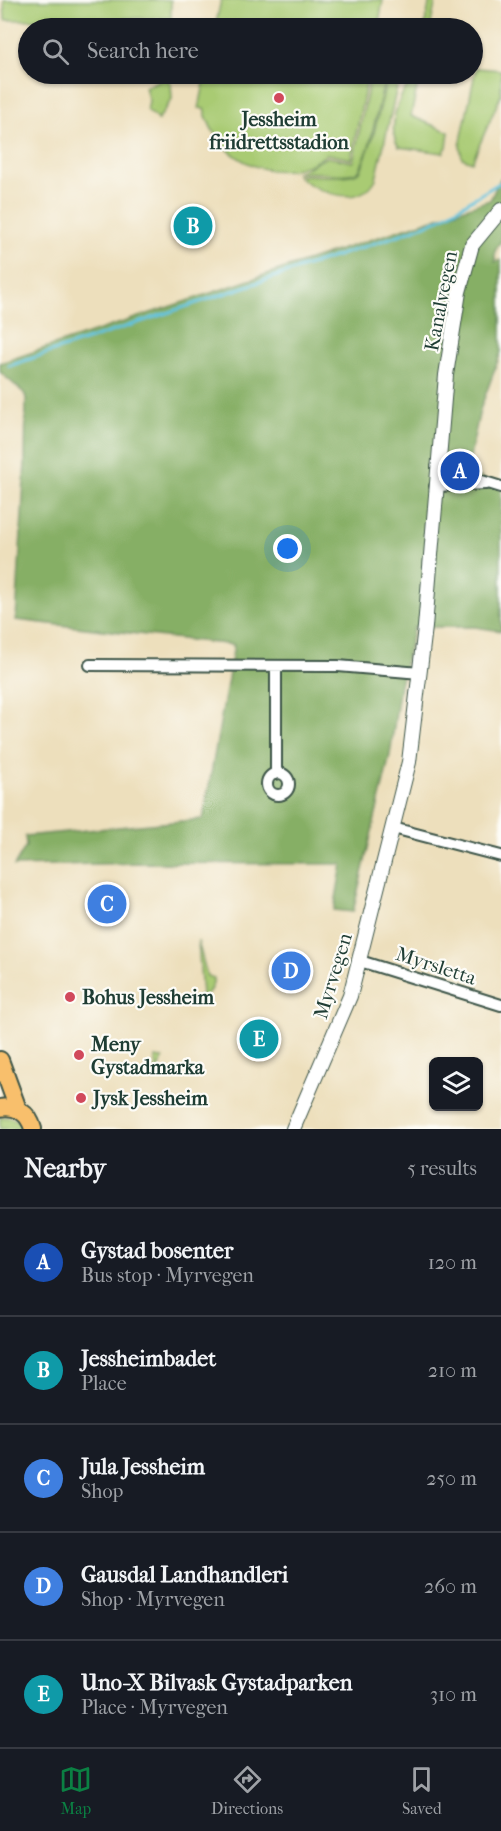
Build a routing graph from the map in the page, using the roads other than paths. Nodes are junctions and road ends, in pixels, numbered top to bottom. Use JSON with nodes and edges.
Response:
{"nodes":[{"id":1,"x":501,"y":210,"type":"edge"},
{"id":2,"x":446,"y":375,"type":"joint"},
{"id":3,"x":437,"y":467,"type":"junction"},
{"id":4,"x":486,"y":484,"type":"junction"},
{"id":5,"x":435,"y":486,"type":"junction"},
{"id":6,"x":501,"y":487,"type":"edge"},
{"id":7,"x":90,"y":666,"type":"dead end"},
{"id":8,"x":276,"y":666,"type":"junction"},
{"id":9,"x":420,"y":673,"type":"junction"},
{"id":10,"x":276,"y":774,"type":"dead end"},
{"id":11,"x":393,"y":828,"type":"junction"},
{"id":12,"x":501,"y":856,"type":"edge"},
{"id":13,"x":360,"y":961,"type":"junction"},
{"id":14,"x":501,"y":1005,"type":"edge"},
{"id":15,"x":0,"y":1060,"type":"edge"},
{"id":16,"x":0,"y":1108,"type":"edge"},
{"id":17,"x":18,"y":1109,"type":"junction"},
{"id":18,"x":33,"y":1129,"type":"edge"},
{"id":19,"x":292,"y":1129,"type":"edge"}],
"edges":[{"from":1,"to":2,"type":"street","name":"Kanalvegen"},
{"from":2,"to":3,"type":"street","name":"Myrvegen"},
{"from":3,"to":4,"type":"street"},
{"from":3,"to":5,"type":"street","name":"Myrvegen"},
{"from":4,"to":5,"type":"street"},
{"from":4,"to":6,"type":"street"},
{"from":5,"to":9,"type":"street","name":"Myrvegen"},
{"from":7,"to":8,"type":"street"},
{"from":8,"to":9,"type":"street"},
{"from":8,"to":10,"type":"street"},
{"from":9,"to":11,"type":"street","name":"Myrvegen"},
{"from":11,"to":12,"type":"street"},
{"from":11,"to":13,"type":"street","name":"Myrvegen"},
{"from":13,"to":14,"type":"street","name":"Myrsletta"},
{"from":13,"to":19,"type":"street","name":"Myrvegen"},
{"from":15,"to":17,"type":"main road"},
{"from":16,"to":17,"type":"main road"},
{"from":17,"to":18,"type":"main road"}]}
